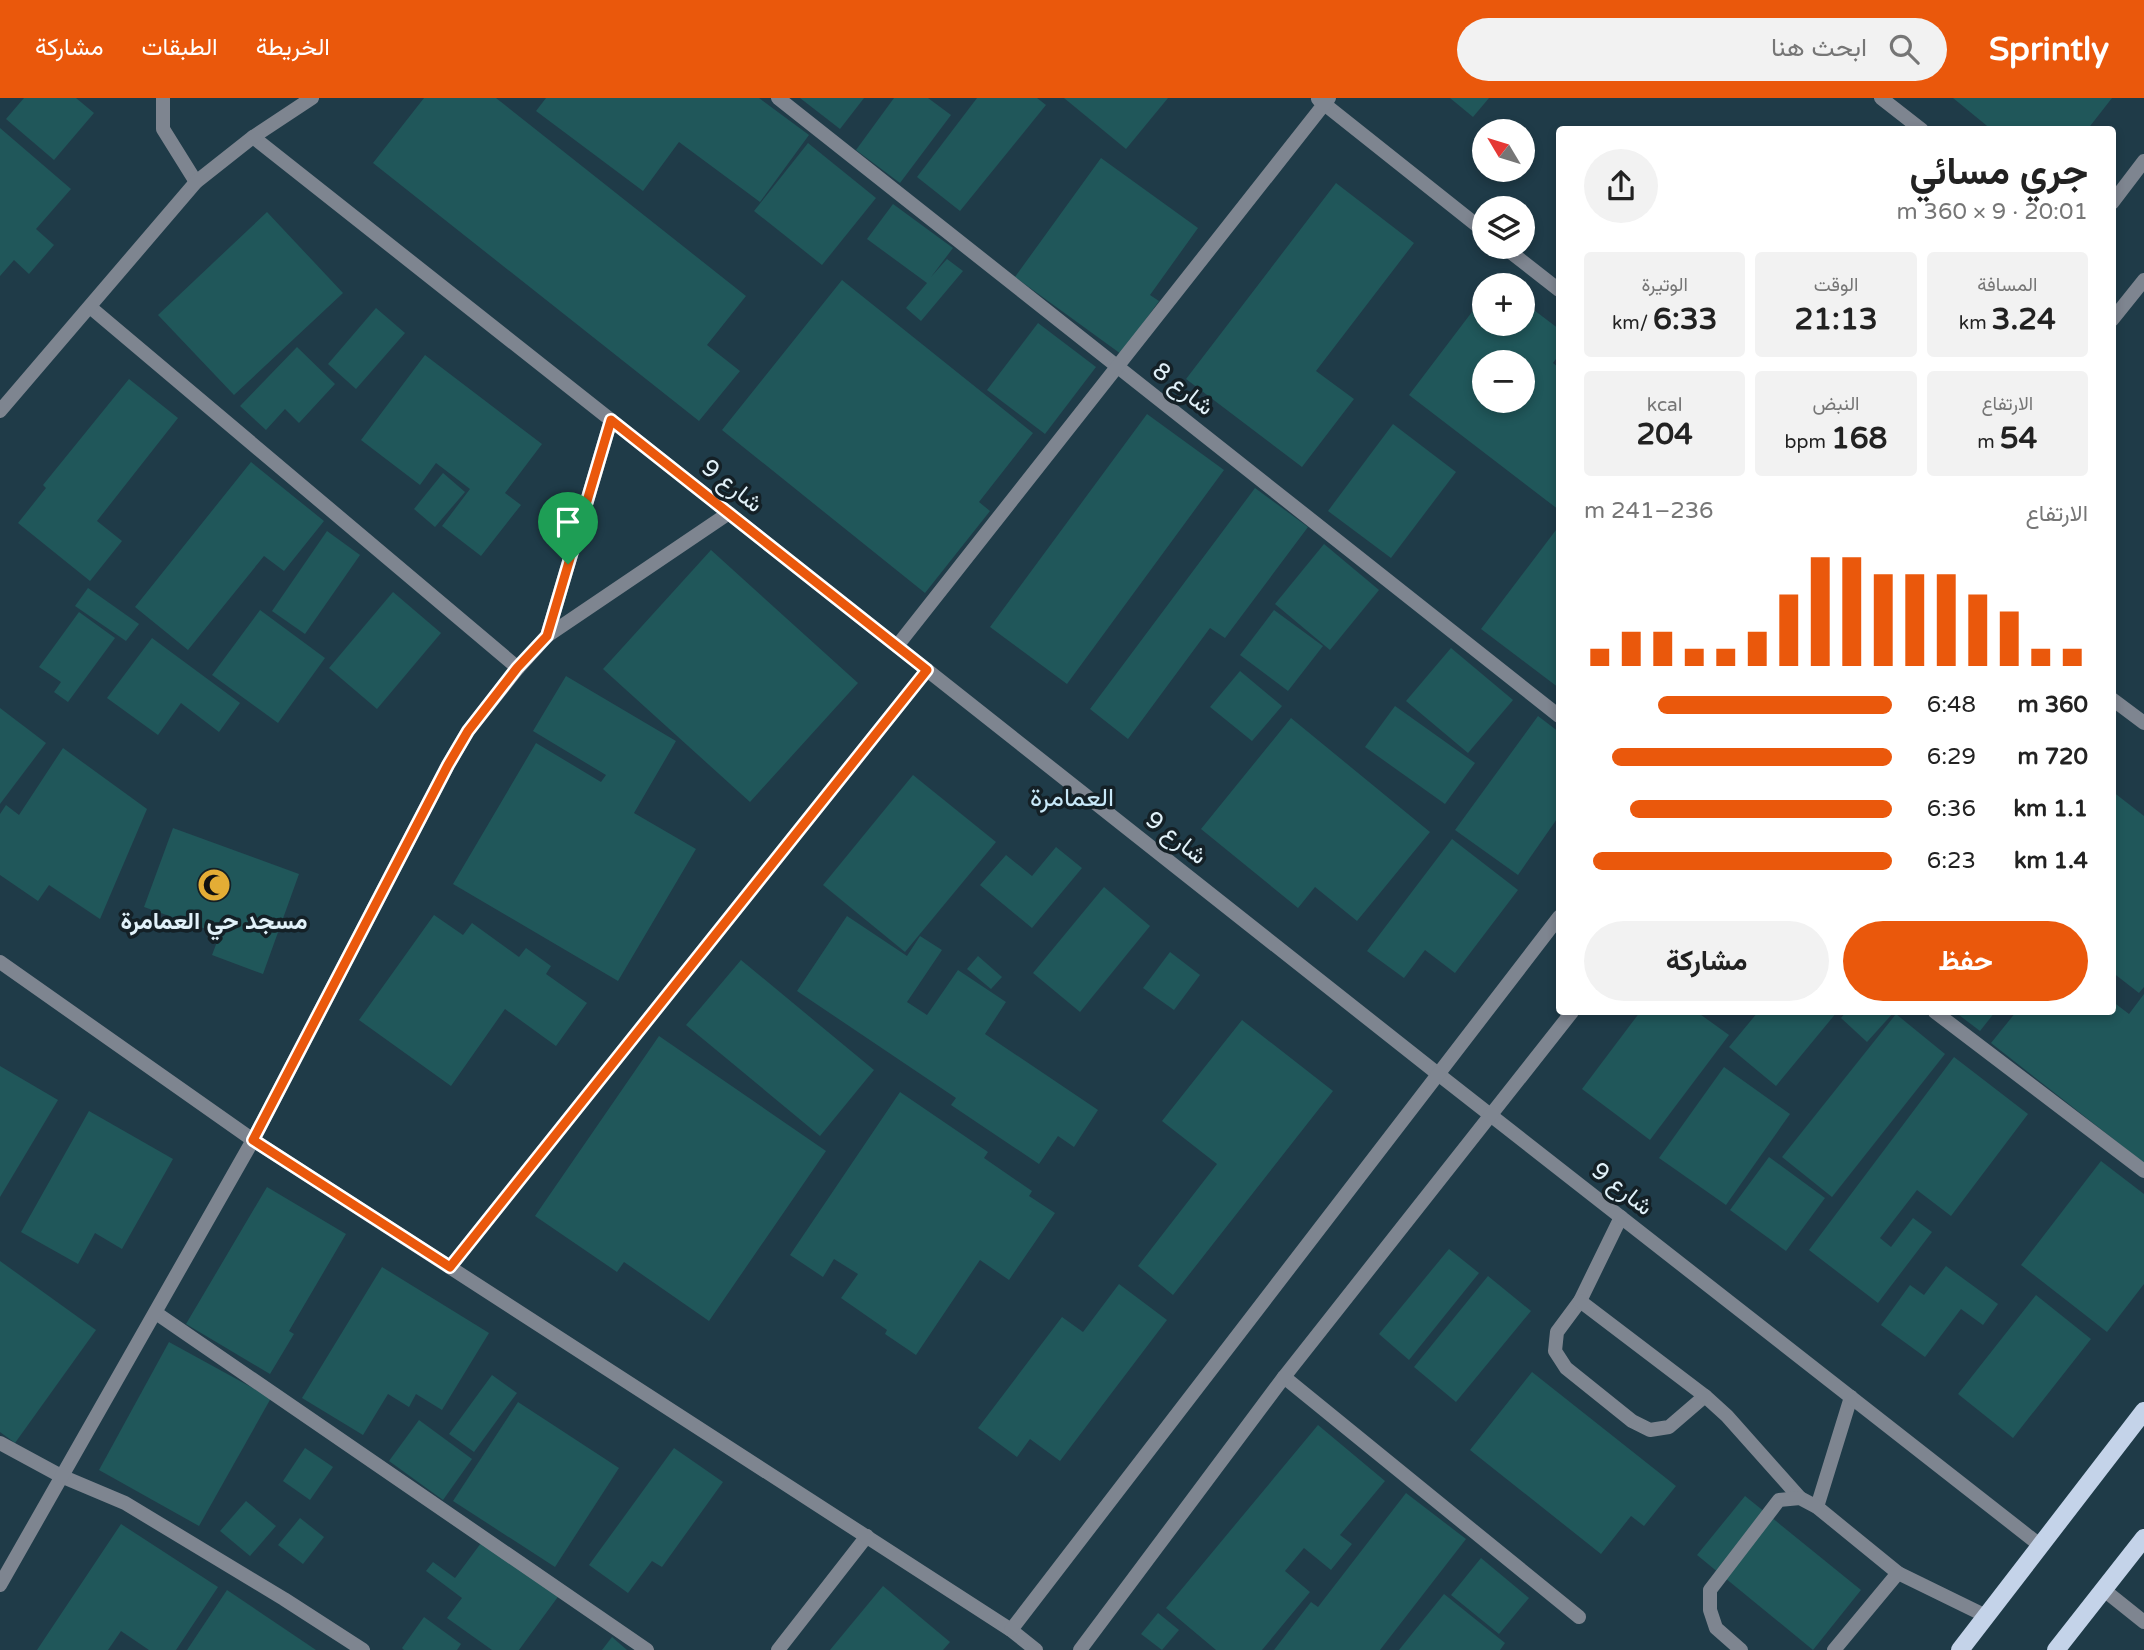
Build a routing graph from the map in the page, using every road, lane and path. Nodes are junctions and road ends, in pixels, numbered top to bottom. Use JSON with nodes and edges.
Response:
{"nodes":[{"id":1,"x":163,"y":98,"type":"edge"},
{"id":2,"x":312,"y":98,"type":"edge"},
{"id":3,"x":778,"y":98,"type":"edge"},
{"id":4,"x":1881,"y":98,"type":"edge"},
{"id":5,"x":1323,"y":100,"type":"edge"},
{"id":6,"x":1917,"y":126,"type":"edge"},
{"id":7,"x":253,"y":137,"type":"junction"},
{"id":8,"x":2144,"y":161,"type":"edge"},
{"id":9,"x":196,"y":182,"type":"junction"},
{"id":10,"x":2116,"y":198,"type":"edge"},
{"id":11,"x":1472,"y":221,"type":"edge"},
{"id":12,"x":1519,"y":259,"type":"edge"},
{"id":13,"x":2144,"y":280,"type":"edge"},
{"id":14,"x":1556,"y":288,"type":"edge"},
{"id":15,"x":90,"y":307,"type":"junction"},
{"id":16,"x":2116,"y":315,"type":"edge"},
{"id":17,"x":1118,"y":366,"type":"junction"},
{"id":18,"x":0,"y":411,"type":"edge"},
{"id":19,"x":611,"y":420,"type":"junction"},
{"id":20,"x":729,"y":513,"type":"junction"},
{"id":21,"x":547,"y":636,"type":"junction"},
{"id":22,"x":897,"y":646,"type":"junction"},
{"id":23,"x":517,"y":668,"type":"junction"},
{"id":24,"x":927,"y":670,"type":"junction"},
{"id":25,"x":2116,"y":702,"type":"edge"},
{"id":26,"x":1556,"y":714,"type":"edge"},
{"id":27,"x":2144,"y":723,"type":"edge"},
{"id":28,"x":1556,"y":921,"type":"edge"},
{"id":29,"x":0,"y":962,"type":"edge"},
{"id":30,"x":1570,"y":1015,"type":"edge"},
{"id":31,"x":1940,"y":1015,"type":"edge"},
{"id":32,"x":1438,"y":1074,"type":"junction"},
{"id":33,"x":1491,"y":1115,"type":"junction"},
{"id":34,"x":253,"y":1140,"type":"junction"},
{"id":35,"x":2144,"y":1171,"type":"edge"},
{"id":36,"x":1621,"y":1217,"type":"junction"},
{"id":37,"x":450,"y":1267,"type":"junction"},
{"id":38,"x":1580,"y":1301,"type":"junction"},
{"id":39,"x":156,"y":1313,"type":"junction"},
{"id":40,"x":1284,"y":1377,"type":"junction"},
{"id":41,"x":1705,"y":1396,"type":"junction"},
{"id":42,"x":1851,"y":1397,"type":"junction"},
{"id":43,"x":2144,"y":1411,"type":"edge"},
{"id":44,"x":0,"y":1443,"type":"edge"},
{"id":45,"x":61,"y":1476,"type":"junction"},
{"id":46,"x":1800,"y":1498,"type":"junction"},
{"id":47,"x":1817,"y":1507,"type":"junction"},
{"id":48,"x":867,"y":1536,"type":"junction"},
{"id":49,"x":2144,"y":1538,"type":"edge"},
{"id":50,"x":2041,"y":1546,"type":"junction"},
{"id":51,"x":1898,"y":1573,"type":"junction"},
{"id":52,"x":0,"y":1586,"type":"edge"},
{"id":53,"x":2104,"y":1590,"type":"junction"},
{"id":54,"x":1986,"y":1616,"type":"junction"},
{"id":55,"x":1579,"y":1617,"type":"dead end"},
{"id":56,"x":2144,"y":1622,"type":"edge"},
{"id":57,"x":1011,"y":1630,"type":"junction"},
{"id":58,"x":363,"y":1650,"type":"edge"},
{"id":59,"x":647,"y":1650,"type":"edge"},
{"id":60,"x":778,"y":1650,"type":"edge"},
{"id":61,"x":1036,"y":1650,"type":"edge"},
{"id":62,"x":1080,"y":1650,"type":"edge"},
{"id":63,"x":1741,"y":1650,"type":"edge"},
{"id":64,"x":1834,"y":1650,"type":"edge"},
{"id":65,"x":1960,"y":1650,"type":"edge"},
{"id":66,"x":2056,"y":1650,"type":"edge"}],
"edges":[{"from":1,"to":9,"type":"street"},
{"from":2,"to":7,"type":"street"},
{"from":3,"to":17,"type":"street","name":"شارع 8"},
{"from":4,"to":6,"type":"street"},
{"from":5,"to":11,"type":"street"},
{"from":5,"to":17,"type":"street"},
{"from":7,"to":9,"type":"street"},
{"from":7,"to":19,"type":"street","name":"شارع 9"},
{"from":8,"to":10,"type":"street"},
{"from":9,"to":15,"type":"street"},
{"from":12,"to":14,"type":"street"},
{"from":13,"to":16,"type":"street"},
{"from":15,"to":18,"type":"street"},
{"from":15,"to":23,"type":"street"},
{"from":17,"to":22,"type":"street"},
{"from":17,"to":26,"type":"street","name":"شارع 8"},
{"from":19,"to":20,"type":"street","name":"شارع 9"},
{"from":19,"to":21,"type":"street"},
{"from":20,"to":21,"type":"street"},
{"from":20,"to":22,"type":"street","name":"شارع 9"},
{"from":21,"to":23,"type":"street"},
{"from":22,"to":24,"type":"street","name":"شارع 9"},
{"from":23,"to":34,"type":"street"},
{"from":24,"to":32,"type":"street","name":"شارع 9"},
{"from":24,"to":37,"type":"street"},
{"from":25,"to":27,"type":"street"},
{"from":28,"to":32,"type":"street"},
{"from":29,"to":34,"type":"street"},
{"from":30,"to":33,"type":"street"},
{"from":31,"to":35,"type":"street"},
{"from":32,"to":33,"type":"street","name":"شارع 9"},
{"from":32,"to":57,"type":"street"},
{"from":33,"to":36,"type":"street","name":"شارع 9"},
{"from":33,"to":40,"type":"street"},
{"from":34,"to":37,"type":"street"},
{"from":34,"to":39,"type":"street"},
{"from":36,"to":38,"type":"street"},
{"from":36,"to":42,"type":"street","name":"شارع 9"},
{"from":37,"to":48,"type":"street"},
{"from":38,"to":41,"type":"street"},
{"from":38,"to":41,"type":"street"},
{"from":39,"to":45,"type":"street"},
{"from":39,"to":59,"type":"street"},
{"from":40,"to":55,"type":"street"},
{"from":40,"to":62,"type":"street"},
{"from":41,"to":46,"type":"street"},
{"from":42,"to":47,"type":"street"},
{"from":42,"to":50,"type":"street","name":"شارع 9"},
{"from":43,"to":50,"type":"main road"},
{"from":44,"to":45,"type":"street"},
{"from":45,"to":52,"type":"street"},
{"from":45,"to":58,"type":"street"},
{"from":46,"to":47,"type":"street"},
{"from":46,"to":63,"type":"street"},
{"from":47,"to":51,"type":"street"},
{"from":48,"to":57,"type":"street"},
{"from":48,"to":60,"type":"street"},
{"from":49,"to":53,"type":"main road"},
{"from":50,"to":54,"type":"main road"},
{"from":51,"to":54,"type":"street"},
{"from":51,"to":64,"type":"street"},
{"from":53,"to":56,"type":"street"},
{"from":53,"to":66,"type":"main road"},
{"from":54,"to":65,"type":"main road"},
{"from":57,"to":61,"type":"street"}]}
